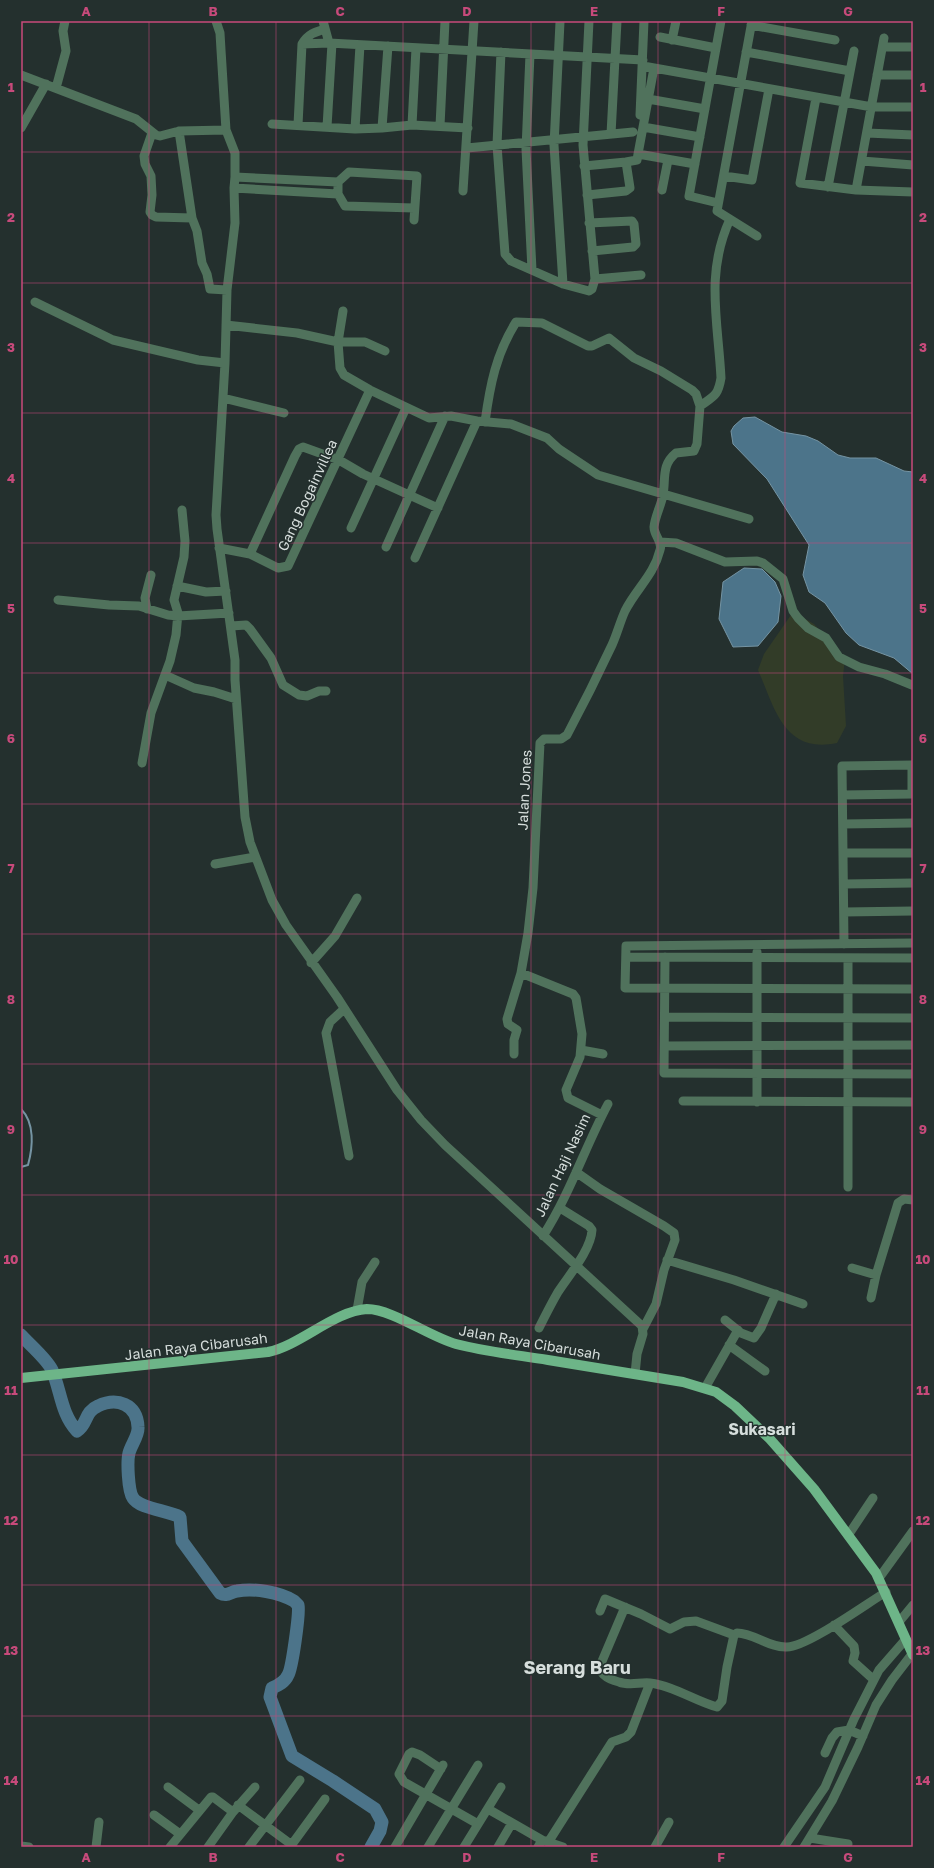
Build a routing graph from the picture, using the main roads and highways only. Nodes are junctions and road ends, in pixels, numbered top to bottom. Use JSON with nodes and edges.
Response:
{"nodes":[{"id":1,"x":21,"y":1378,"type":"edge"},
{"id":2,"x":911,"y":1648,"type":"edge"}],
"edges":[{"from":1,"to":2,"type":"main road","name":"Jalan Raya Cibarusah"}]}
